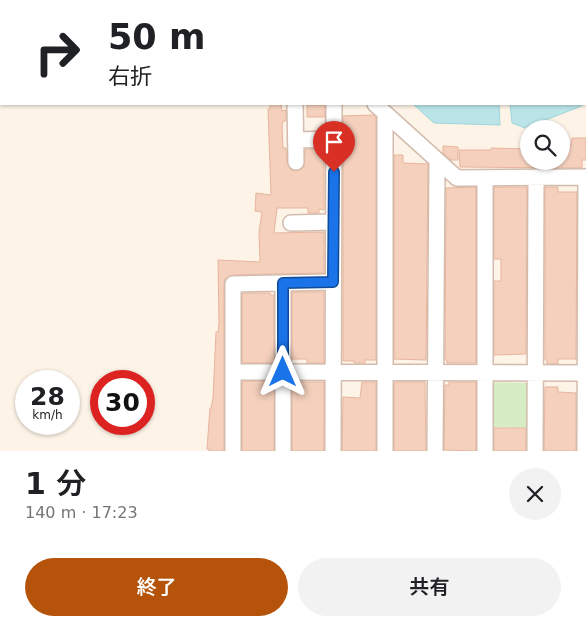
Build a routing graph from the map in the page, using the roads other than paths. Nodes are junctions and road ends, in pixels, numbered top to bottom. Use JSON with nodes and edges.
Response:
{"nodes":[{"id":1,"x":295,"y":105,"type":"edge"},
{"id":2,"x":334,"y":105,"type":"edge"},
{"id":3,"x":380,"y":108,"type":"edge"},
{"id":4,"x":293,"y":135,"type":"junction"},
{"id":5,"x":334,"y":139,"type":"junction"},
{"id":6,"x":437,"y":160,"type":"junction"},
{"id":7,"x":296,"y":162,"type":"dead end"},
{"id":8,"x":536,"y":177,"type":"junction"},
{"id":9,"x":586,"y":177,"type":"edge"},
{"id":10,"x":485,"y":178,"type":"junction"},
{"id":11,"x":333,"y":222,"type":"junction"},
{"id":12,"x":291,"y":223,"type":"dead end"},
{"id":13,"x":333,"y":282,"type":"junction"},
{"id":14,"x":283,"y":283,"type":"junction"},
{"id":15,"x":233,"y":372,"type":"junction"},
{"id":16,"x":283,"y":372,"type":"junction"},
{"id":17,"x":333,"y":372,"type":"junction"},
{"id":18,"x":385,"y":372,"type":"junction"},
{"id":19,"x":436,"y":372,"type":"junction"},
{"id":20,"x":485,"y":373,"type":"junction"},
{"id":21,"x":535,"y":373,"type":"junction"},
{"id":22,"x":585,"y":373,"type":"edge"},
{"id":23,"x":233,"y":451,"type":"edge"},
{"id":24,"x":283,"y":451,"type":"edge"},
{"id":25,"x":333,"y":451,"type":"edge"},
{"id":26,"x":385,"y":451,"type":"edge"},
{"id":27,"x":435,"y":451,"type":"edge"},
{"id":28,"x":485,"y":451,"type":"edge"},
{"id":29,"x":535,"y":451,"type":"edge"},
{"id":30,"x":584,"y":451,"type":"edge"}],
"edges":[{"from":1,"to":4,"type":"street"},
{"from":2,"to":5,"type":"street"},
{"from":3,"to":6,"type":"street"},
{"from":3,"to":18,"type":"street"},
{"from":4,"to":5,"type":"street"},
{"from":4,"to":7,"type":"street"},
{"from":5,"to":11,"type":"street"},
{"from":6,"to":10,"type":"street"},
{"from":6,"to":19,"type":"street"},
{"from":8,"to":9,"type":"street"},
{"from":8,"to":10,"type":"street"},
{"from":8,"to":21,"type":"street"},
{"from":9,"to":22,"type":"street"},
{"from":10,"to":20,"type":"street"},
{"from":11,"to":12,"type":"street"},
{"from":11,"to":13,"type":"street"},
{"from":13,"to":14,"type":"street"},
{"from":13,"to":17,"type":"street"},
{"from":14,"to":15,"type":"street"},
{"from":14,"to":16,"type":"street"},
{"from":15,"to":16,"type":"street"},
{"from":15,"to":23,"type":"street"},
{"from":16,"to":17,"type":"street"},
{"from":16,"to":24,"type":"street"},
{"from":17,"to":18,"type":"street"},
{"from":17,"to":25,"type":"street"},
{"from":18,"to":19,"type":"street"},
{"from":18,"to":26,"type":"street"},
{"from":19,"to":20,"type":"street"},
{"from":19,"to":27,"type":"street"},
{"from":20,"to":21,"type":"street"},
{"from":20,"to":28,"type":"street"},
{"from":21,"to":22,"type":"street"},
{"from":21,"to":29,"type":"street"},
{"from":22,"to":30,"type":"street"}]}
